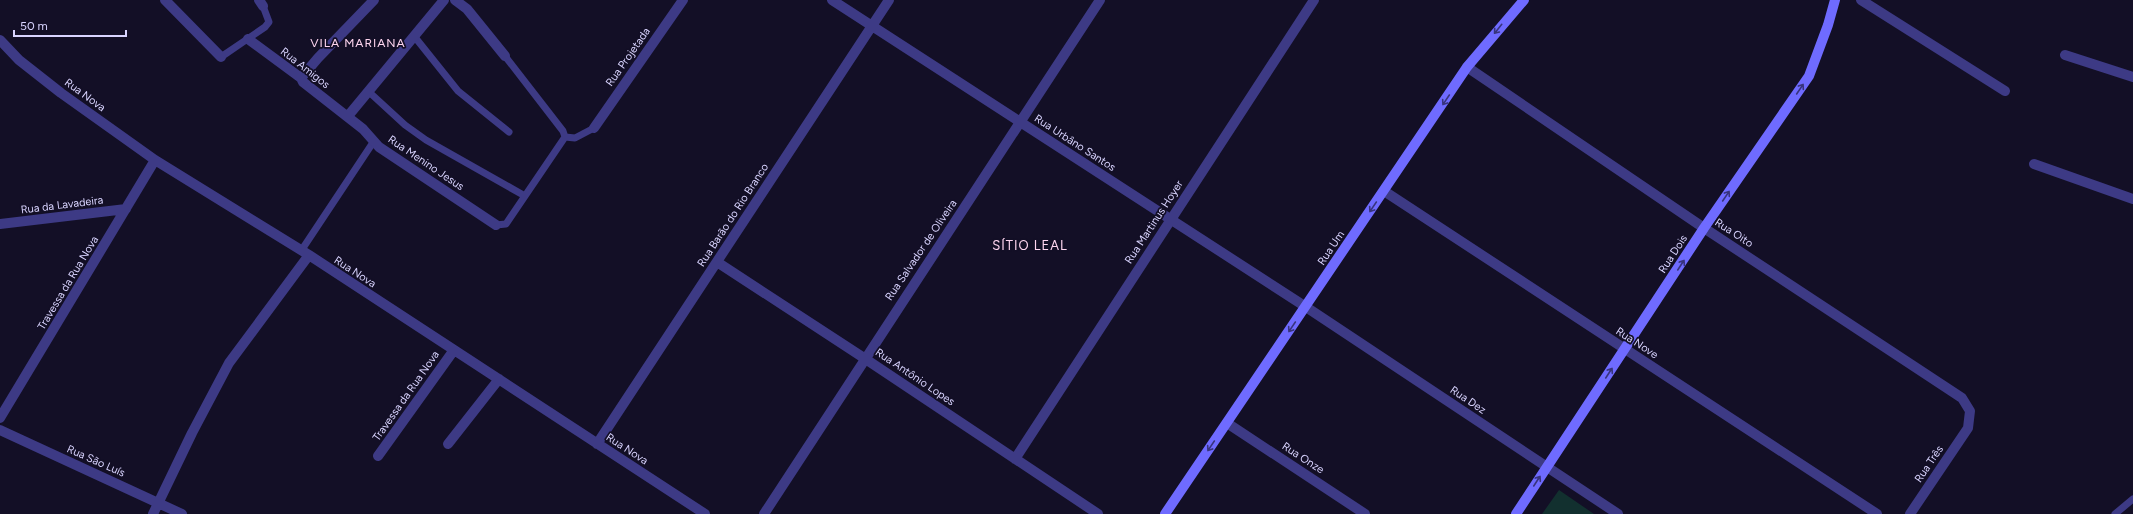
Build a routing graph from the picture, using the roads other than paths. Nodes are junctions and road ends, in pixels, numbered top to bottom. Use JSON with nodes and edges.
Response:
{"nodes":[{"id":1,"x":165,"y":0,"type":"edge"},
{"id":2,"x":374,"y":0,"type":"edge"},
{"id":3,"x":444,"y":0,"type":"edge"},
{"id":4,"x":455,"y":0,"type":"edge"},
{"id":5,"x":683,"y":0,"type":"edge"},
{"id":6,"x":832,"y":0,"type":"edge"},
{"id":7,"x":889,"y":0,"type":"edge"},
{"id":8,"x":1100,"y":0,"type":"edge"},
{"id":9,"x":1314,"y":0,"type":"edge"},
{"id":10,"x":1524,"y":0,"type":"edge"},
{"id":11,"x":1835,"y":0,"type":"edge"},
{"id":12,"x":1861,"y":0,"type":"edge"},
{"id":13,"x":261,"y":3,"type":"edge"},
{"id":14,"x":872,"y":26,"type":"junction"},
{"id":15,"x":414,"y":36,"type":"junction"},
{"id":16,"x":248,"y":39,"type":"junction"},
{"id":17,"x":0,"y":40,"type":"edge"},
{"id":18,"x":2065,"y":55,"type":"dead end"},
{"id":19,"x":505,"y":56,"type":"joint"},
{"id":20,"x":221,"y":57,"type":"joint"},
{"id":21,"x":1468,"y":67,"type":"junction"},
{"id":22,"x":2133,"y":77,"type":"edge"},
{"id":23,"x":301,"y":78,"type":"junction"},
{"id":24,"x":368,"y":91,"type":"junction"},
{"id":25,"x":2005,"y":91,"type":"dead end"},
{"id":26,"x":348,"y":116,"type":"junction"},
{"id":27,"x":1021,"y":122,"type":"junction"},
{"id":28,"x":594,"y":128,"type":"joint"},
{"id":29,"x":509,"y":132,"type":"dead end"},
{"id":30,"x":565,"y":136,"type":"junction"},
{"id":31,"x":374,"y":142,"type":"junction"},
{"id":32,"x":155,"y":160,"type":"junction"},
{"id":33,"x":2034,"y":164,"type":"dead end"},
{"id":34,"x":1384,"y":191,"type":"junction"},
{"id":35,"x":525,"y":196,"type":"junction"},
{"id":36,"x":2133,"y":199,"type":"edge"},
{"id":37,"x":126,"y":209,"type":"junction"},
{"id":38,"x":1170,"y":220,"type":"junction"},
{"id":39,"x":0,"y":224,"type":"edge"},
{"id":40,"x":496,"y":225,"type":"joint"},
{"id":41,"x":1704,"y":228,"type":"junction"},
{"id":42,"x":305,"y":253,"type":"junction"},
{"id":43,"x":717,"y":262,"type":"junction"},
{"id":44,"x":1306,"y":307,"type":"junction"},
{"id":45,"x":1624,"y":349,"type":"junction"},
{"id":46,"x":454,"y":350,"type":"junction"},
{"id":47,"x":864,"y":358,"type":"junction"},
{"id":48,"x":499,"y":379,"type":"junction"},
{"id":49,"x":0,"y":418,"type":"edge"},
{"id":50,"x":1227,"y":423,"type":"junction"},
{"id":51,"x":1968,"y":428,"type":"joint"},
{"id":52,"x":0,"y":430,"type":"edge"},
{"id":53,"x":448,"y":444,"type":"dead end"},
{"id":54,"x":597,"y":444,"type":"junction"},
{"id":55,"x":378,"y":456,"type":"dead end"},
{"id":56,"x":1014,"y":459,"type":"junction"},
{"id":57,"x":1547,"y":467,"type":"junction"},
{"id":58,"x":2133,"y":499,"type":"edge"},
{"id":59,"x":160,"y":503,"type":"junction"},
{"id":60,"x":153,"y":514,"type":"edge"},
{"id":61,"x":182,"y":514,"type":"edge"},
{"id":62,"x":705,"y":514,"type":"edge"},
{"id":63,"x":764,"y":514,"type":"edge"},
{"id":64,"x":1098,"y":514,"type":"edge"},
{"id":65,"x":1165,"y":514,"type":"edge"},
{"id":66,"x":1366,"y":514,"type":"edge"},
{"id":67,"x":1516,"y":514,"type":"edge"},
{"id":68,"x":1618,"y":514,"type":"edge"},
{"id":69,"x":1877,"y":514,"type":"edge"},
{"id":70,"x":1910,"y":514,"type":"edge"},
{"id":71,"x":2115,"y":514,"type":"edge"}],
"edges":[{"from":1,"to":20,"type":"street"},
{"from":2,"to":23,"type":"street"},
{"from":3,"to":15,"type":"street"},
{"from":4,"to":19,"type":"street"},
{"from":5,"to":28,"type":"street","name":"Rua Projetada"},
{"from":6,"to":14,"type":"street","name":"Rua Urbâno Santos"},
{"from":7,"to":14,"type":"street","name":"Rua Barão do Rio Branco"},
{"from":8,"to":27,"type":"street","name":"Rua Salvador de Oliveira"},
{"from":9,"to":38,"type":"street","name":"Rua Martinus Hoyer"},
{"from":10,"to":21,"type":"main road","name":"Rua Um","one_way":true},
{"from":41,"to":11,"type":"main road","name":"Rua Dois","one_way":true},
{"from":12,"to":25,"type":"street"},
{"from":13,"to":16,"type":"lane"},
{"from":14,"to":27,"type":"street","name":"Rua Urbâno Santos"},
{"from":14,"to":43,"type":"street","name":"Rua Barão do Rio Branco"},
{"from":15,"to":24,"type":"street"},
{"from":15,"to":29,"type":"lane"},
{"from":16,"to":20,"type":"lane"},
{"from":16,"to":23,"type":"street","name":"Rua Amigos"},
{"from":17,"to":32,"type":"street","name":"Rua Nova"},
{"from":18,"to":22,"type":"street"},
{"from":19,"to":30,"type":"lane"},
{"from":21,"to":34,"type":"main road","name":"Rua Um","one_way":true},
{"from":21,"to":41,"type":"street","name":"Rua Oito"},
{"from":23,"to":26,"type":"street","name":"Rua Amigos"},
{"from":24,"to":26,"type":"street"},
{"from":24,"to":35,"type":"lane"},
{"from":26,"to":31,"type":"street","name":"Rua Menino Jesus"},
{"from":27,"to":38,"type":"street","name":"Rua Urbâno Santos"},
{"from":27,"to":47,"type":"street","name":"Rua Salvador de Oliveira"},
{"from":28,"to":30,"type":"lane"},
{"from":30,"to":35,"type":"lane"},
{"from":31,"to":40,"type":"street","name":"Rua Menino Jesus"},
{"from":31,"to":42,"type":"lane"},
{"from":32,"to":37,"type":"street","name":"Travessa da Rua Nova"},
{"from":32,"to":42,"type":"street","name":"Rua Nova"},
{"from":33,"to":36,"type":"street"},
{"from":34,"to":44,"type":"main road","name":"Rua Um","one_way":true},
{"from":34,"to":45,"type":"street","name":"Rua Nove"},
{"from":35,"to":40,"type":"lane"},
{"from":37,"to":39,"type":"street","name":"Rua da Lavadeira"},
{"from":37,"to":49,"type":"street","name":"Travessa da Rua Nova"},
{"from":38,"to":44,"type":"street","name":"Rua Urbâno Santos"},
{"from":38,"to":56,"type":"street","name":"Rua Martinus Hoyer"},
{"from":45,"to":41,"type":"main road","name":"Rua Dois","one_way":true},
{"from":41,"to":51,"type":"street","name":"Rua Oito"},
{"from":42,"to":46,"type":"street","name":"Rua Nova"},
{"from":42,"to":59,"type":"street"},
{"from":43,"to":47,"type":"street","name":"Rua Antônio Lopes"},
{"from":43,"to":54,"type":"street","name":"Rua Barão do Rio Branco"},
{"from":44,"to":50,"type":"main road","name":"Rua Um","one_way":true},
{"from":44,"to":57,"type":"street","name":"Rua Dez"},
{"from":57,"to":45,"type":"main road","name":"Rua Dois","one_way":true},
{"from":45,"to":69,"type":"street","name":"Rua Nove"},
{"from":46,"to":48,"type":"street","name":"Rua Nova"},
{"from":46,"to":55,"type":"street","name":"Travessa da Rua Nova"},
{"from":47,"to":56,"type":"street","name":"Rua Antônio Lopes"},
{"from":47,"to":63,"type":"street","name":"Rua Salvador de Oliveira"},
{"from":48,"to":53,"type":"street"},
{"from":48,"to":54,"type":"street","name":"Rua Nova"},
{"from":50,"to":65,"type":"main road","name":"Rua Um","one_way":true},
{"from":50,"to":66,"type":"street","name":"Rua Onze"},
{"from":51,"to":70,"type":"street","name":"Rua Três"},
{"from":52,"to":59,"type":"street","name":"Rua São Luís"},
{"from":54,"to":62,"type":"street","name":"Rua Nova"},
{"from":56,"to":64,"type":"street","name":"Rua Antônio Lopes"},
{"from":67,"to":57,"type":"main road","name":"Rua Dois","one_way":true},
{"from":57,"to":68,"type":"street","name":"Rua Dez"},
{"from":58,"to":71,"type":"lane"},
{"from":59,"to":60,"type":"street"},
{"from":59,"to":61,"type":"street","name":"Rua São Luís"}]}
